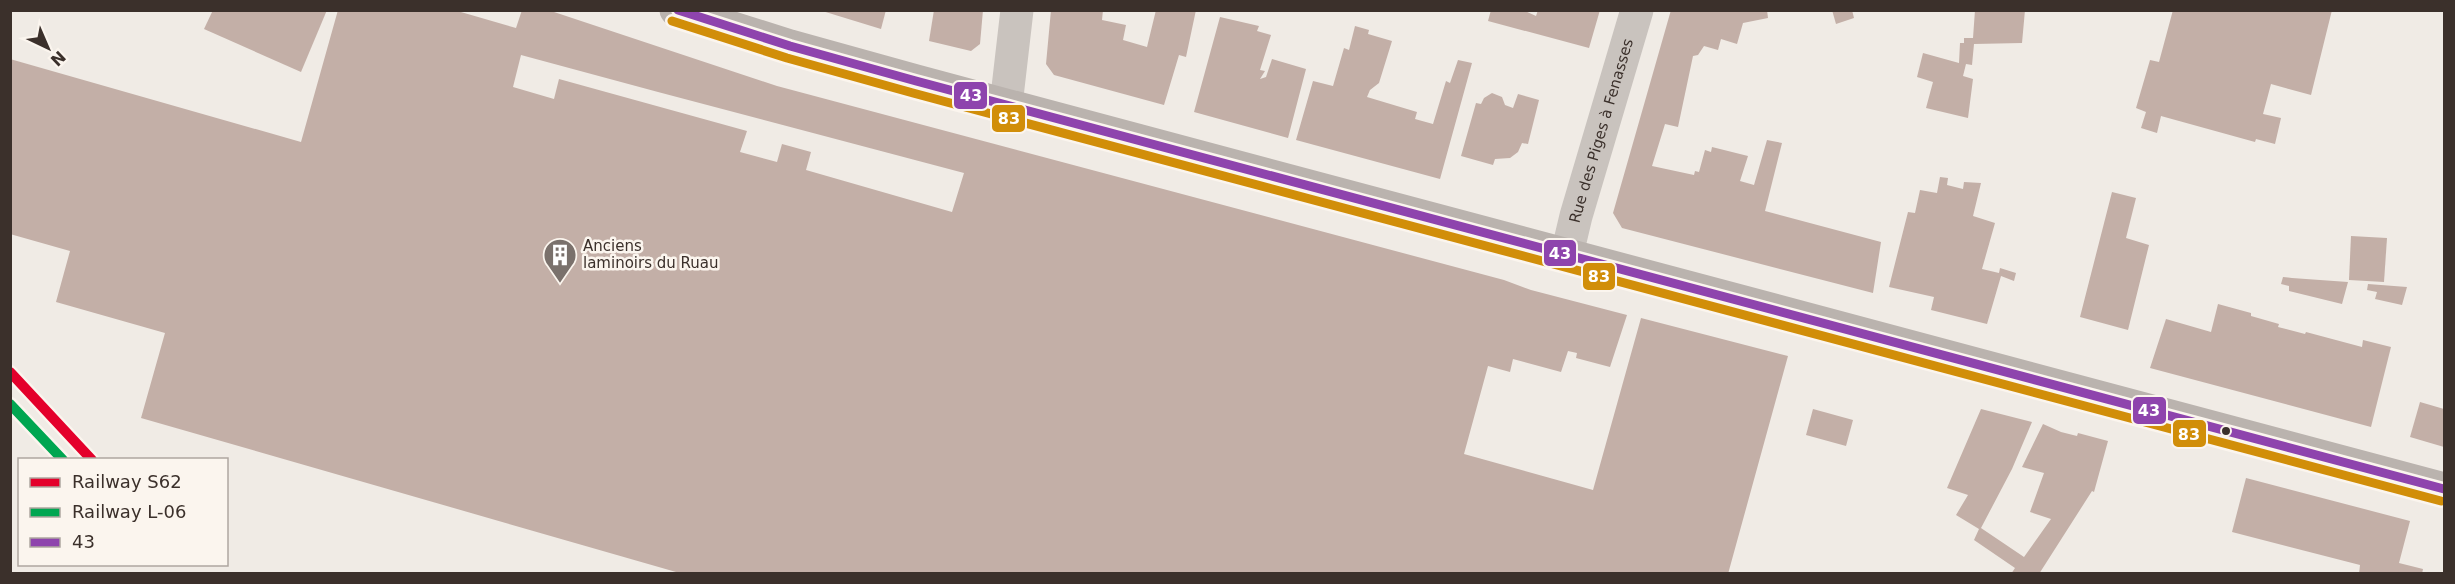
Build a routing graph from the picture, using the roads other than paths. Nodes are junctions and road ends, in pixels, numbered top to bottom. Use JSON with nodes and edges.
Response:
{"nodes":[{"id":1,"x":676,"y":10,"type":"edge"},
{"id":2,"x":1017,"y":10,"type":"edge"},
{"id":3,"x":1637,"y":10,"type":"edge"},
{"id":4,"x":1006,"y":105,"type":"junction"},
{"id":5,"x":1567,"y":254,"type":"junction"},
{"id":6,"x":2445,"y":489,"type":"edge"}],
"edges":[{"from":1,"to":4,"type":"main road"},
{"from":2,"to":4,"type":"street"},
{"from":3,"to":5,"type":"street","name":"Rue des Piges à Fenasses"},
{"from":4,"to":5,"type":"main road"},
{"from":5,"to":6,"type":"main road"}]}
